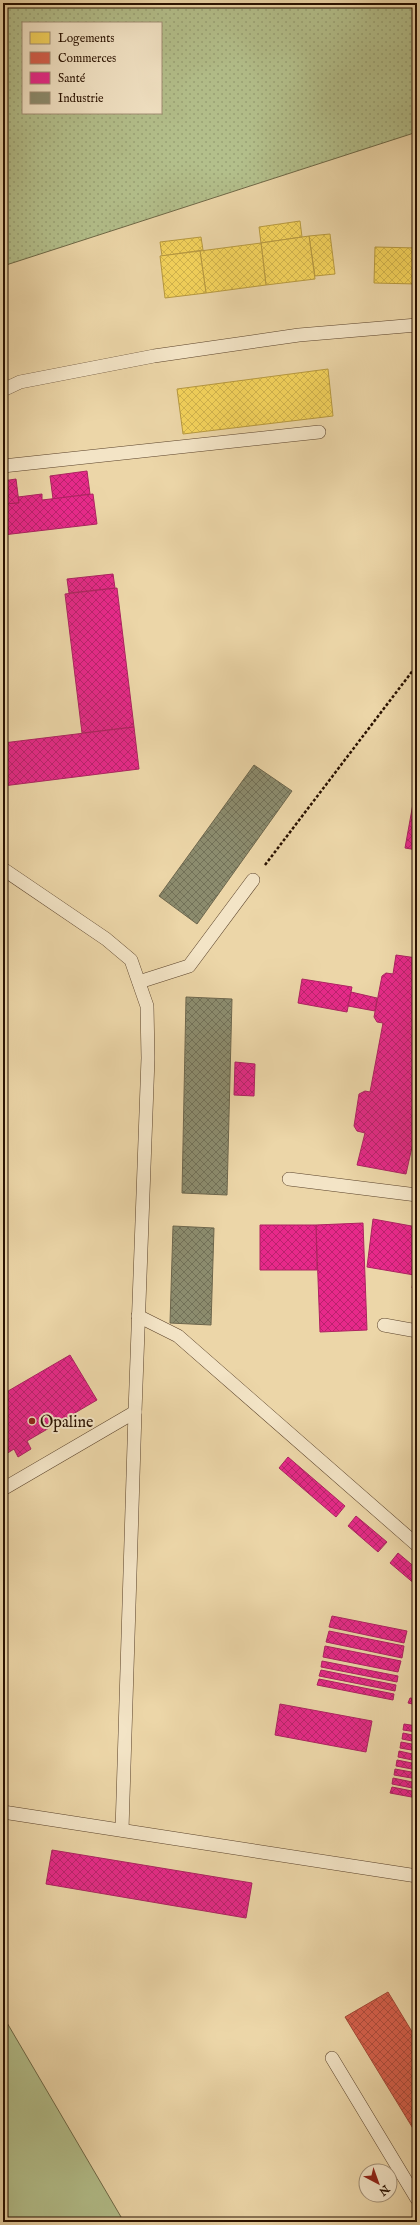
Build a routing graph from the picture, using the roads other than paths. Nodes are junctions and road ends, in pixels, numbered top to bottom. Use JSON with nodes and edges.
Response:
{"nodes":[{"id":1,"x":417,"y":325,"type":"edge"},
{"id":2,"x":3,"y":390,"type":"edge"},
{"id":3,"x":319,"y":432,"type":"dead end"},
{"id":4,"x":3,"y":466,"type":"edge"},
{"id":5,"x":3,"y":869,"type":"edge"},
{"id":6,"x":253,"y":880,"type":"road end"},
{"id":7,"x":139,"y":982,"type":"junction"},
{"id":8,"x":289,"y":1179,"type":"dead end"},
{"id":9,"x":417,"y":1195,"type":"edge"},
{"id":10,"x":138,"y":1316,"type":"junction"},
{"id":11,"x":384,"y":1325,"type":"dead end"},
{"id":12,"x":417,"y":1331,"type":"edge"},
{"id":13,"x":135,"y":1412,"type":"junction"},
{"id":14,"x":3,"y":1490,"type":"edge"},
{"id":15,"x":417,"y":1545,"type":"edge"},
{"id":16,"x":3,"y":1812,"type":"edge"},
{"id":17,"x":122,"y":1830,"type":"junction"},
{"id":18,"x":417,"y":1876,"type":"edge"},
{"id":19,"x":332,"y":2058,"type":"dead end"},
{"id":20,"x":417,"y":2199,"type":"edge"}],
"edges":[{"from":1,"to":2,"type":"lane"},
{"from":3,"to":4,"type":"lane"},
{"from":5,"to":7,"type":"lane"},
{"from":6,"to":7,"type":"lane"},
{"from":7,"to":10,"type":"lane"},
{"from":8,"to":9,"type":"lane"},
{"from":10,"to":13,"type":"lane"},
{"from":10,"to":15,"type":"lane"},
{"from":11,"to":12,"type":"lane"},
{"from":13,"to":14,"type":"lane"},
{"from":13,"to":17,"type":"lane"},
{"from":16,"to":17,"type":"lane"},
{"from":17,"to":18,"type":"lane"},
{"from":19,"to":20,"type":"lane"}]}
